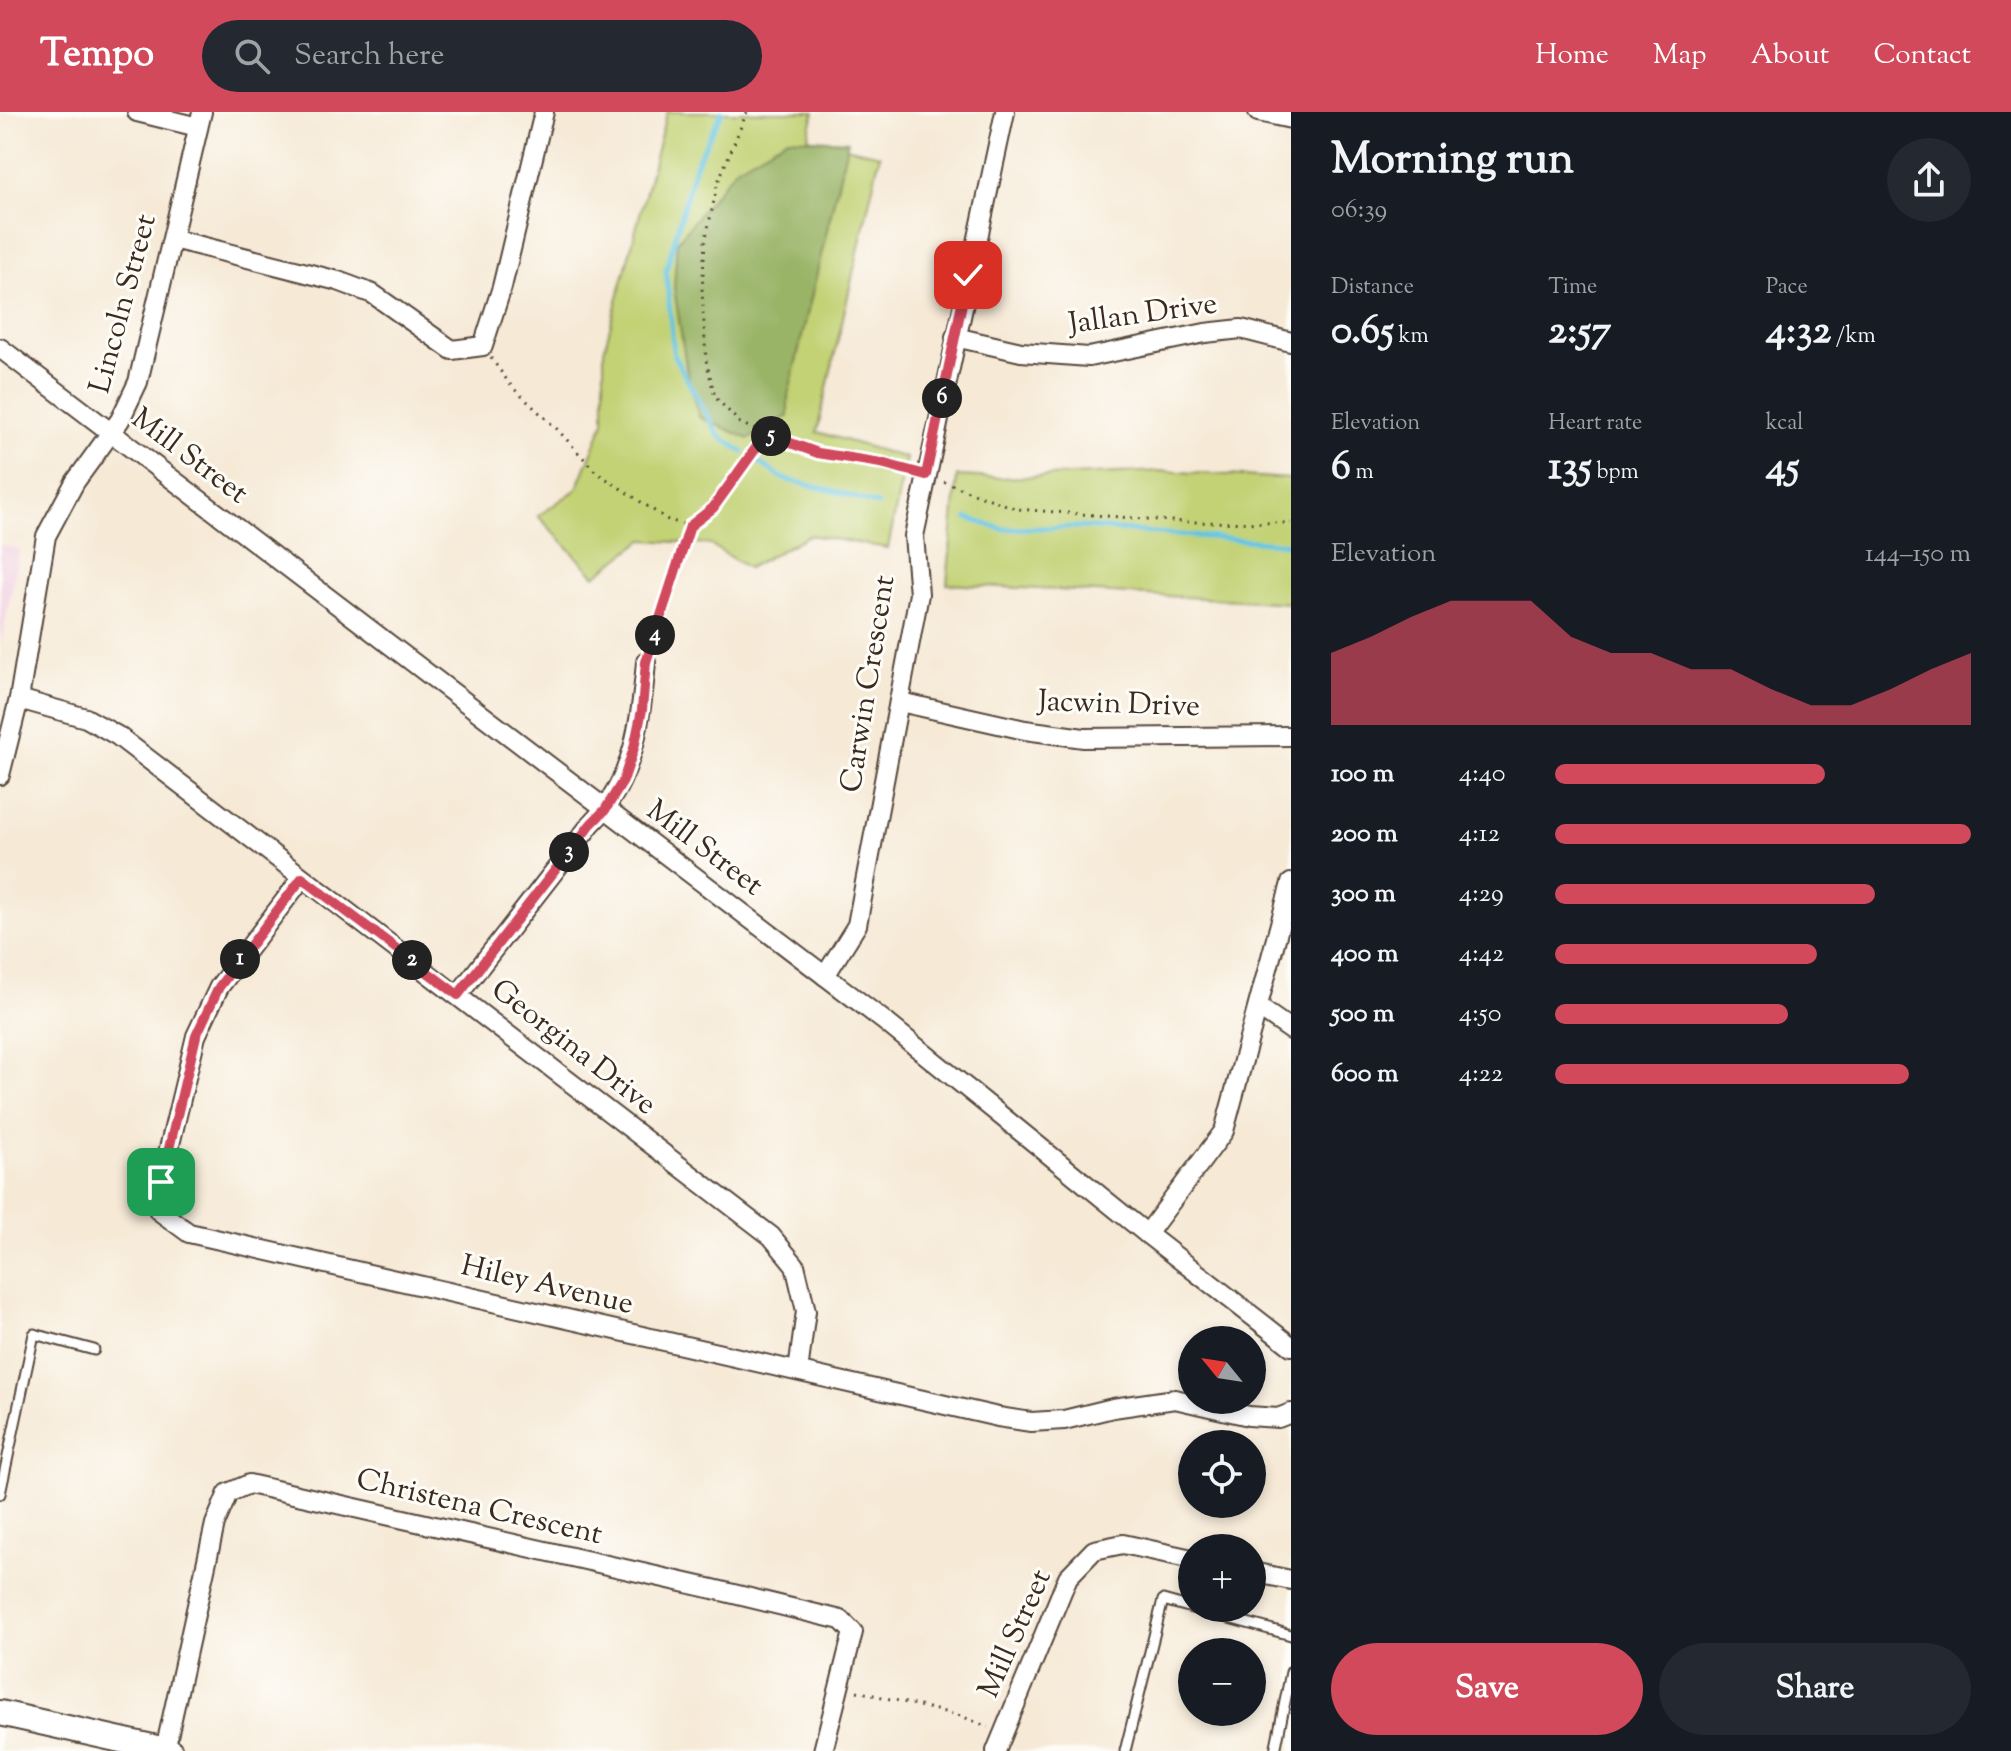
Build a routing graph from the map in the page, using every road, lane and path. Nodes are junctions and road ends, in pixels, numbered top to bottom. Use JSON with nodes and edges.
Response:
{"nodes":[{"id":1,"x":137,"y":112,"type":"edge"},
{"id":2,"x":544,"y":112,"type":"edge"},
{"id":3,"x":747,"y":112,"type":"edge"},
{"id":4,"x":1005,"y":112,"type":"edge"},
{"id":5,"x":1258,"y":112,"type":"edge"},
{"id":6,"x":200,"y":119,"type":"edge"},
{"id":7,"x":1291,"y":119,"type":"edge"},
{"id":8,"x":173,"y":239,"type":"junction"},
{"id":9,"x":955,"y":337,"type":"junction"},
{"id":10,"x":1291,"y":342,"type":"edge"},
{"id":11,"x":483,"y":346,"type":"junction"},
{"id":12,"x":0,"y":348,"type":"edge"},
{"id":13,"x":111,"y":433,"type":"junction"},
{"id":14,"x":766,"y":434,"type":"junction"},
{"id":15,"x":926,"y":475,"type":"junction"},
{"id":16,"x":1291,"y":523,"type":"edge"},
{"id":17,"x":690,"y":526,"type":"junction"},
{"id":18,"x":646,"y":662,"type":"joint"},
{"id":19,"x":19,"y":699,"type":"junction"},
{"id":20,"x":900,"y":702,"type":"junction"},
{"id":21,"x":1291,"y":736,"type":"edge"},
{"id":22,"x":0,"y":775,"type":"edge"},
{"id":23,"x":605,"y":810,"type":"junction"},
{"id":24,"x":302,"y":878,"type":"junction"},
{"id":25,"x":1291,"y":883,"type":"edge"},
{"id":26,"x":825,"y":976,"type":"junction"},
{"id":27,"x":458,"y":995,"type":"junction"},
{"id":28,"x":1258,"y":1007,"type":"junction"},
{"id":29,"x":1291,"y":1030,"type":"edge"},
{"id":30,"x":1147,"y":1234,"type":"junction"},
{"id":31,"x":1291,"y":1346,"type":"edge"},
{"id":32,"x":94,"y":1350,"type":"dead end"},
{"id":33,"x":798,"y":1371,"type":"junction"},
{"id":34,"x":1291,"y":1413,"type":"edge"},
{"id":35,"x":0,"y":1494,"type":"edge"},
{"id":36,"x":1178,"y":1556,"type":"edge"},
{"id":37,"x":1266,"y":1575,"type":"edge"},
{"id":38,"x":1291,"y":1580,"type":"edge"},
{"id":39,"x":1178,"y":1604,"type":"edge"},
{"id":40,"x":1243,"y":1622,"type":"edge"},
{"id":41,"x":1291,"y":1635,"type":"edge"},
{"id":42,"x":1291,"y":1672,"type":"edge"},
{"id":43,"x":837,"y":1687,"type":"junction"},
{"id":44,"x":0,"y":1713,"type":"edge"},
{"id":45,"x":1003,"y":1732,"type":"junction"},
{"id":46,"x":129,"y":1747,"type":"edge"},
{"id":47,"x":167,"y":1751,"type":"edge"},
{"id":48,"x":823,"y":1751,"type":"edge"},
{"id":49,"x":998,"y":1751,"type":"edge"},
{"id":50,"x":1125,"y":1751,"type":"edge"},
{"id":51,"x":1275,"y":1751,"type":"edge"}],
"edges":[{"from":1,"to":6,"type":"street"},
{"from":2,"to":11,"type":"street"},
{"from":3,"to":14,"type":"path"},
{"from":4,"to":9,"type":"street","name":"Carwin Crescent"},
{"from":5,"to":7,"type":"street"},
{"from":6,"to":8,"type":"street","name":"Lincoln Street"},
{"from":8,"to":11,"type":"street"},
{"from":8,"to":13,"type":"street","name":"Lincoln Street"},
{"from":9,"to":10,"type":"street","name":"Jallan Drive"},
{"from":9,"to":15,"type":"street","name":"Carwin Crescent"},
{"from":11,"to":17,"type":"path"},
{"from":12,"to":13,"type":"street","name":"Mill Street"},
{"from":13,"to":19,"type":"street","name":"Lincoln Street"},
{"from":13,"to":23,"type":"street","name":"Mill Street"},
{"from":14,"to":15,"type":"path"},
{"from":14,"to":17,"type":"path"},
{"from":15,"to":16,"type":"path"},
{"from":15,"to":20,"type":"street","name":"Carwin Crescent"},
{"from":17,"to":18,"type":"path"},
{"from":18,"to":23,"type":"street"},
{"from":19,"to":22,"type":"street","name":"Lincoln Street"},
{"from":19,"to":24,"type":"street","name":"Georgina Drive"},
{"from":20,"to":21,"type":"street","name":"Jacwin Drive"},
{"from":20,"to":26,"type":"street","name":"Carwin Crescent"},
{"from":23,"to":26,"type":"street","name":"Mill Street"},
{"from":23,"to":27,"type":"street"},
{"from":24,"to":27,"type":"street","name":"Georgina Drive"},
{"from":24,"to":33,"type":"street","name":"Hiley Avenue"},
{"from":25,"to":28,"type":"street"},
{"from":26,"to":30,"type":"street","name":"Mill Street"},
{"from":27,"to":33,"type":"street","name":"Georgina Drive"},
{"from":28,"to":29,"type":"street"},
{"from":28,"to":30,"type":"street"},
{"from":30,"to":31,"type":"street","name":"Mill Street"},
{"from":32,"to":35,"type":"lane"},
{"from":33,"to":34,"type":"street","name":"Hiley Avenue"},
{"from":36,"to":45,"type":"street","name":"Mill Street"},
{"from":37,"to":38,"type":"street"},
{"from":39,"to":50,"type":"lane"},
{"from":40,"to":41,"type":"lane"},
{"from":42,"to":51,"type":"lane"},
{"from":43,"to":45,"type":"path"},
{"from":43,"to":47,"type":"street","name":"Christena Crescent"},
{"from":43,"to":48,"type":"street","name":"Christena Crescent"},
{"from":44,"to":46,"type":"main road"},
{"from":45,"to":49,"type":"street","name":"Mill Street"},
{"from":46,"to":47,"type":"main road"}]}
